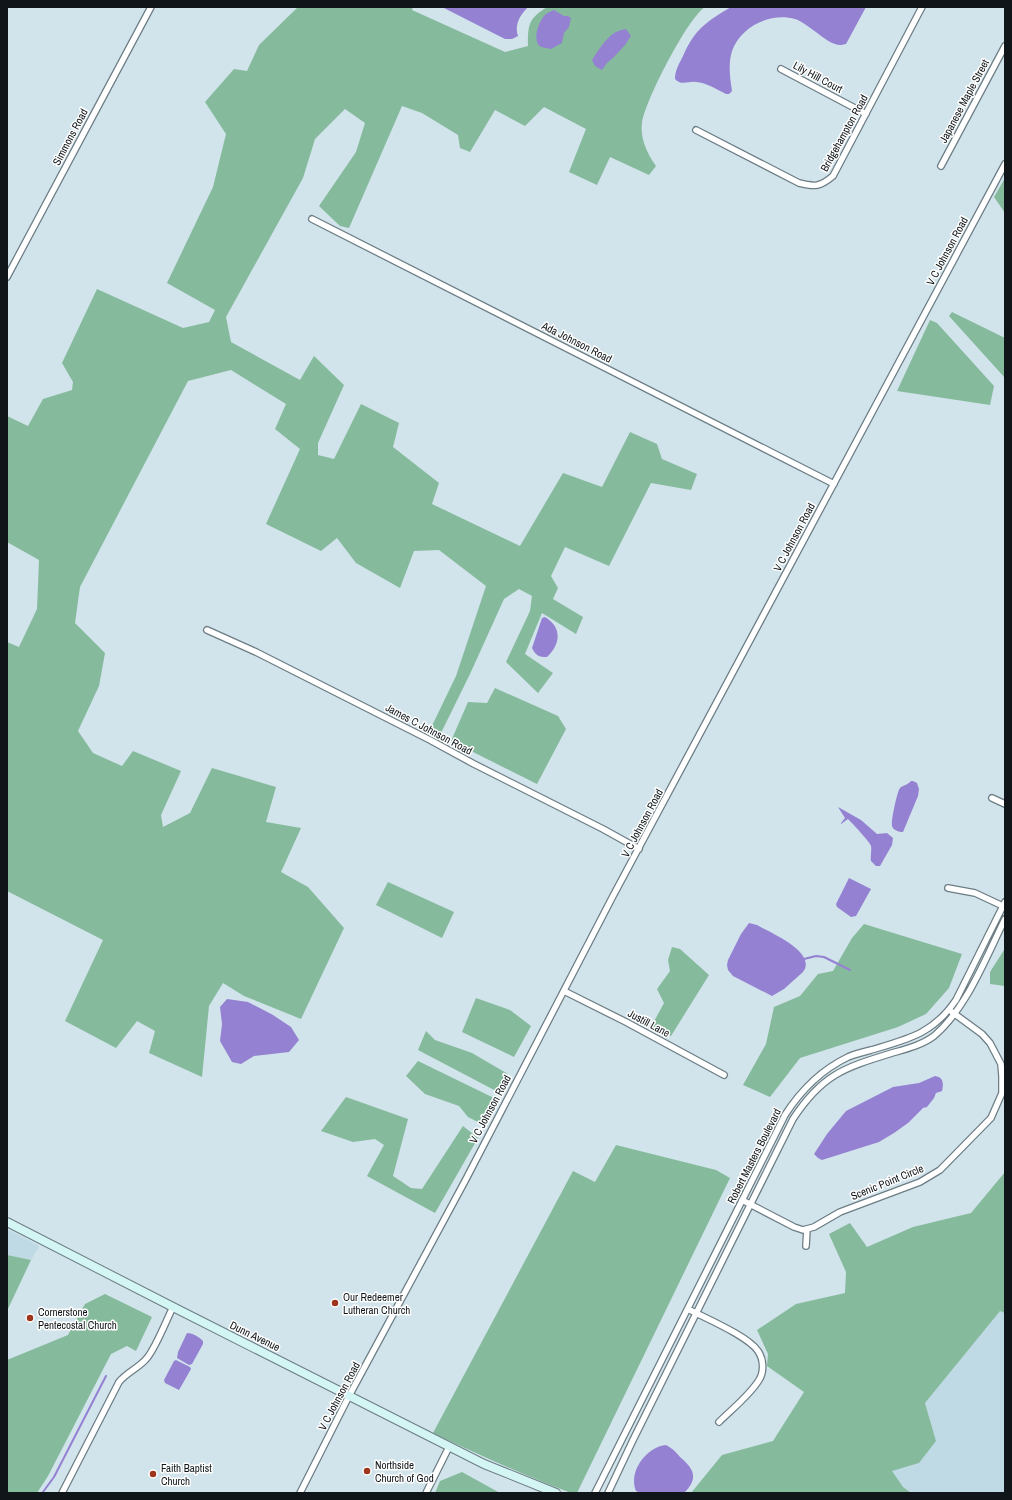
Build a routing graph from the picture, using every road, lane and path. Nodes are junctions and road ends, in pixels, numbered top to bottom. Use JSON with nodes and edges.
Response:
{"nodes":[{"id":1,"x":151,"y":7,"type":"edge"},
{"id":2,"x":922,"y":7,"type":"edge"},
{"id":3,"x":1005,"y":46,"type":"edge"},
{"id":4,"x":781,"y":69,"type":"dead end"},
{"id":5,"x":866,"y":114,"type":"junction"},
{"id":6,"x":696,"y":130,"type":"dead end"},
{"id":7,"x":1005,"y":164,"type":"edge"},
{"id":8,"x":941,"y":166,"type":"dead end"},
{"id":9,"x":312,"y":219,"type":"dead end"},
{"id":10,"x":7,"y":277,"type":"edge"},
{"id":11,"x":834,"y":484,"type":"junction"},
{"id":12,"x":207,"y":630,"type":"dead end"},
{"id":13,"x":992,"y":798,"type":"dead end"},
{"id":14,"x":1005,"y":804,"type":"edge"},
{"id":15,"x":639,"y":849,"type":"junction"},
{"id":16,"x":948,"y":888,"type":"dead end"},
{"id":17,"x":1004,"y":905,"type":"edge"},
{"id":18,"x":1005,"y":919,"type":"edge"},
{"id":19,"x":564,"y":991,"type":"junction"},
{"id":20,"x":949,"y":1010,"type":"junction"},
{"id":21,"x":955,"y":1014,"type":"junction"},
{"id":22,"x":724,"y":1075,"type":"dead end"},
{"id":23,"x":742,"y":1200,"type":"junction"},
{"id":24,"x":750,"y":1204,"type":"junction"},
{"id":25,"x":7,"y":1222,"type":"edge"},
{"id":26,"x":807,"y":1229,"type":"junction"},
{"id":27,"x":806,"y":1246,"type":"dead end"},
{"id":28,"x":173,"y":1307,"type":"junction"},
{"id":29,"x":688,"y":1309,"type":"junction"},
{"id":30,"x":696,"y":1313,"type":"junction"},
{"id":31,"x":349,"y":1396,"type":"junction"},
{"id":32,"x":718,"y":1422,"type":"dead end"},
{"id":33,"x":449,"y":1447,"type":"junction"},
{"id":34,"x":495,"y":1469,"type":"junction"},
{"id":35,"x":62,"y":1493,"type":"edge"},
{"id":36,"x":300,"y":1493,"type":"edge"},
{"id":37,"x":426,"y":1493,"type":"edge"},
{"id":38,"x":542,"y":1493,"type":"edge"},
{"id":39,"x":556,"y":1493,"type":"edge"},
{"id":40,"x":595,"y":1493,"type":"edge"},
{"id":41,"x":608,"y":1493,"type":"edge"}],
"edges":[{"from":1,"to":10,"type":"street","name":"Simmons Road"},
{"from":2,"to":5,"type":"street","name":"Bridgehampton Road"},
{"from":3,"to":8,"type":"street","name":"Japanese Maple Street"},
{"from":4,"to":5,"type":"street","name":"Lily Hill Court"},
{"from":5,"to":6,"type":"street","name":"Bridgehampton Road"},
{"from":7,"to":11,"type":"street","name":"V C Johnson Road"},
{"from":9,"to":11,"type":"street","name":"Ada Johnson Road"},
{"from":11,"to":15,"type":"street","name":"V C Johnson Road"},
{"from":12,"to":15,"type":"street","name":"James C Johnson Road"},
{"from":13,"to":14,"type":"street"},
{"from":15,"to":19,"type":"street","name":"V C Johnson Road"},
{"from":16,"to":17,"type":"street"},
{"from":17,"to":20,"type":"street","name":"Robert Masters Boulevard"},
{"from":18,"to":21,"type":"street","name":"Robert Masters Boulevard"},
{"from":19,"to":22,"type":"street","name":"Justill Lane"},
{"from":19,"to":31,"type":"street","name":"V C Johnson Road"},
{"from":20,"to":21,"type":"street","name":"Scenic Point Circle"},
{"from":20,"to":23,"type":"street","name":"Robert Masters Boulevard"},
{"from":21,"to":24,"type":"street","name":"Robert Masters Boulevard"},
{"from":21,"to":26,"type":"street","name":"Scenic Point Circle"},
{"from":23,"to":24,"type":"street"},
{"from":23,"to":29,"type":"street","name":"Robert Masters Boulevard"},
{"from":24,"to":26,"type":"street"},
{"from":24,"to":30,"type":"street","name":"Robert Masters Boulevard"},
{"from":25,"to":28,"type":"main road","name":"Dunn Avenue"},
{"from":26,"to":27,"type":"street"},
{"from":28,"to":31,"type":"main road","name":"Dunn Avenue"},
{"from":28,"to":35,"type":"street"},
{"from":29,"to":30,"type":"street"},
{"from":29,"to":40,"type":"street","name":"Robert Masters Boulevard"},
{"from":30,"to":32,"type":"street"},
{"from":30,"to":41,"type":"street","name":"Robert Masters Boulevard"},
{"from":31,"to":33,"type":"main road","name":"Dunn Avenue"},
{"from":31,"to":36,"type":"street","name":"V C Johnson Road"},
{"from":33,"to":34,"type":"main road","name":"Dunn Avenue"},
{"from":33,"to":37,"type":"street"},
{"from":34,"to":38,"type":"main road","name":"Dunn Avenue"},
{"from":34,"to":39,"type":"main road","name":"Dunn Avenue"}]}
